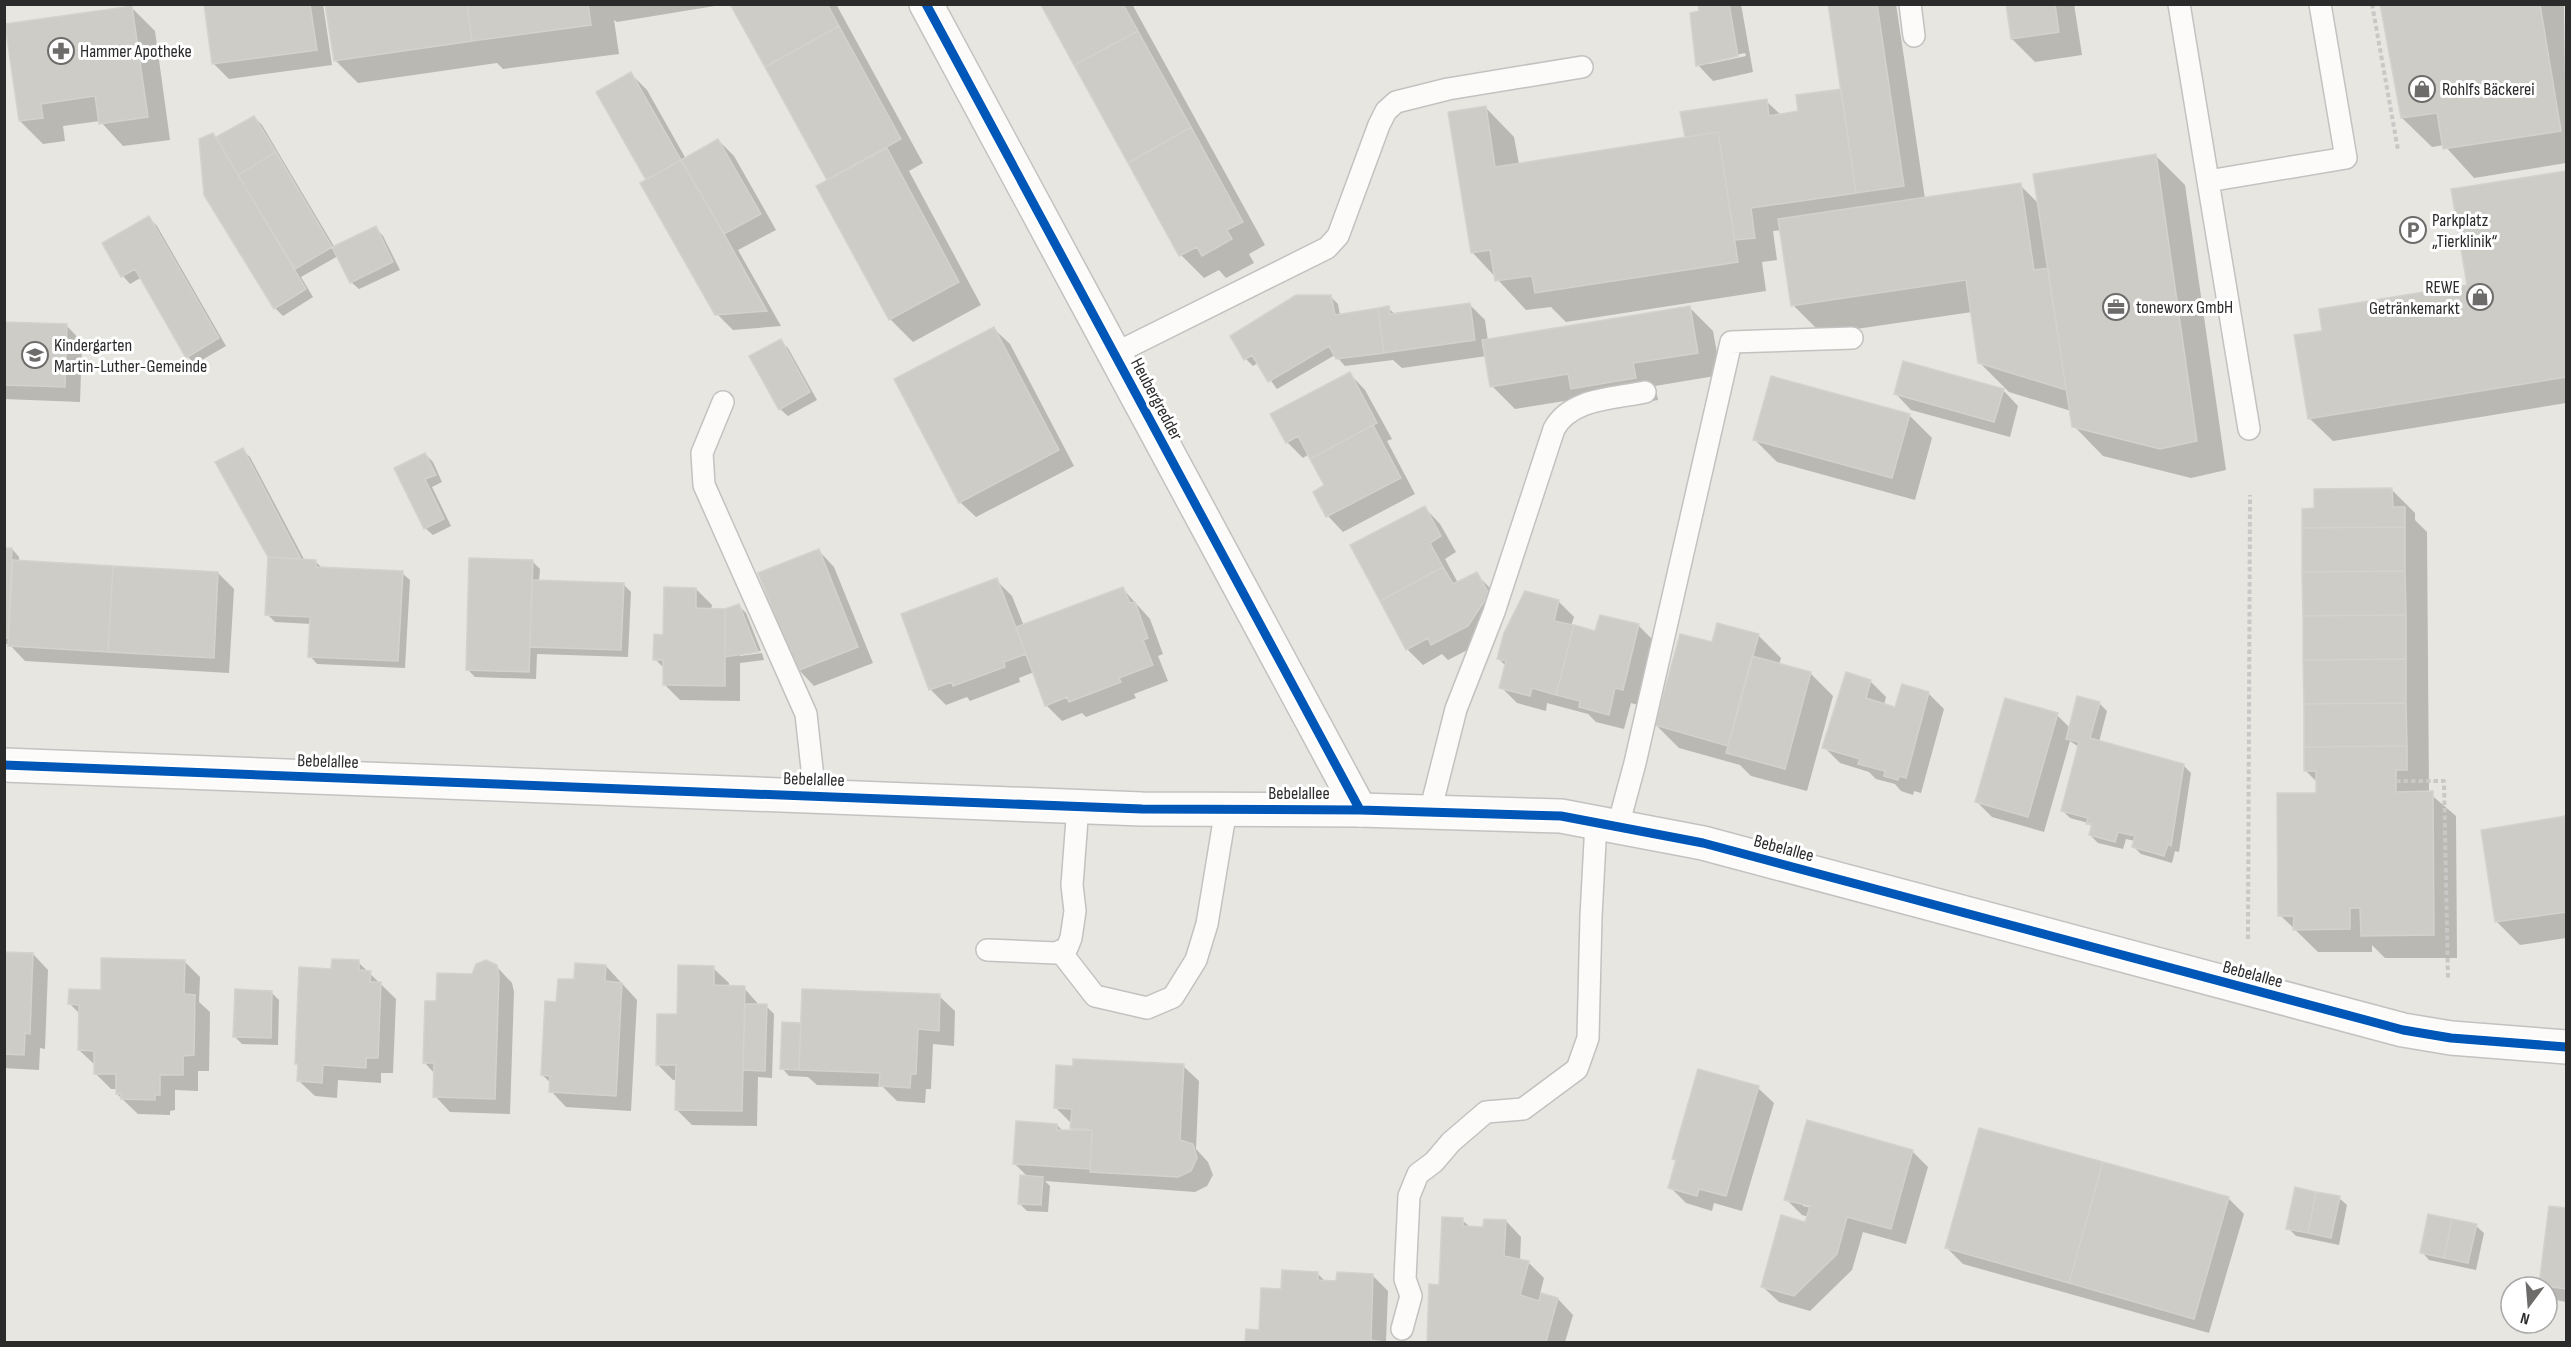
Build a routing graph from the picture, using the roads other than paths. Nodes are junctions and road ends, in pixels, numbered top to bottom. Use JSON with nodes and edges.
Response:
{"nodes":[{"id":1,"x":926,"y":4,"type":"edge"},
{"id":2,"x":1910,"y":4,"type":"edge"},
{"id":3,"x":2179,"y":4,"type":"edge"},
{"id":4,"x":2320,"y":4,"type":"edge"},
{"id":5,"x":1914,"y":36,"type":"dead end"},
{"id":6,"x":1582,"y":67,"type":"dead end"},
{"id":7,"x":2208,"y":181,"type":"junction"},
{"id":8,"x":1852,"y":338,"type":"dead end"},
{"id":9,"x":1114,"y":354,"type":"junction"},
{"id":10,"x":1645,"y":392,"type":"dead end"},
{"id":11,"x":723,"y":402,"type":"dead end"},
{"id":12,"x":2249,"y":429,"type":"dead end"},
{"id":13,"x":4,"y":765,"type":"edge"},
{"id":14,"x":815,"y":796,"type":"junction"},
{"id":15,"x":1078,"y":806,"type":"junction"},
{"id":16,"x":1226,"y":809,"type":"junction"},
{"id":17,"x":1360,"y":810,"type":"junction"},
{"id":18,"x":1430,"y":812,"type":"junction"},
{"id":19,"x":1607,"y":825,"type":"junction"},
{"id":20,"x":987,"y":950,"type":"dead end"},
{"id":21,"x":1059,"y":951,"type":"junction"},
{"id":22,"x":2566,"y":1047,"type":"edge"},
{"id":23,"x":1402,"y":1329,"type":"dead end"}],
"edges":[{"from":1,"to":9,"type":"street","name":"Heubergredder"},
{"from":2,"to":5,"type":"lane"},
{"from":3,"to":7,"type":"lane"},
{"from":4,"to":7,"type":"lane"},
{"from":6,"to":9,"type":"lane"},
{"from":7,"to":12,"type":"lane"},
{"from":8,"to":19,"type":"lane"},
{"from":9,"to":17,"type":"street","name":"Heubergredder"},
{"from":10,"to":18,"type":"lane"},
{"from":11,"to":14,"type":"lane"},
{"from":13,"to":14,"type":"street","name":"Bebelallee"},
{"from":14,"to":15,"type":"street","name":"Bebelallee"},
{"from":15,"to":16,"type":"street","name":"Bebelallee"},
{"from":15,"to":21,"type":"lane"},
{"from":16,"to":17,"type":"street","name":"Bebelallee"},
{"from":16,"to":21,"type":"lane"},
{"from":17,"to":18,"type":"street","name":"Bebelallee"},
{"from":18,"to":19,"type":"street","name":"Bebelallee"},
{"from":19,"to":22,"type":"street","name":"Bebelallee"},
{"from":19,"to":23,"type":"lane"},
{"from":20,"to":21,"type":"lane"}]}
